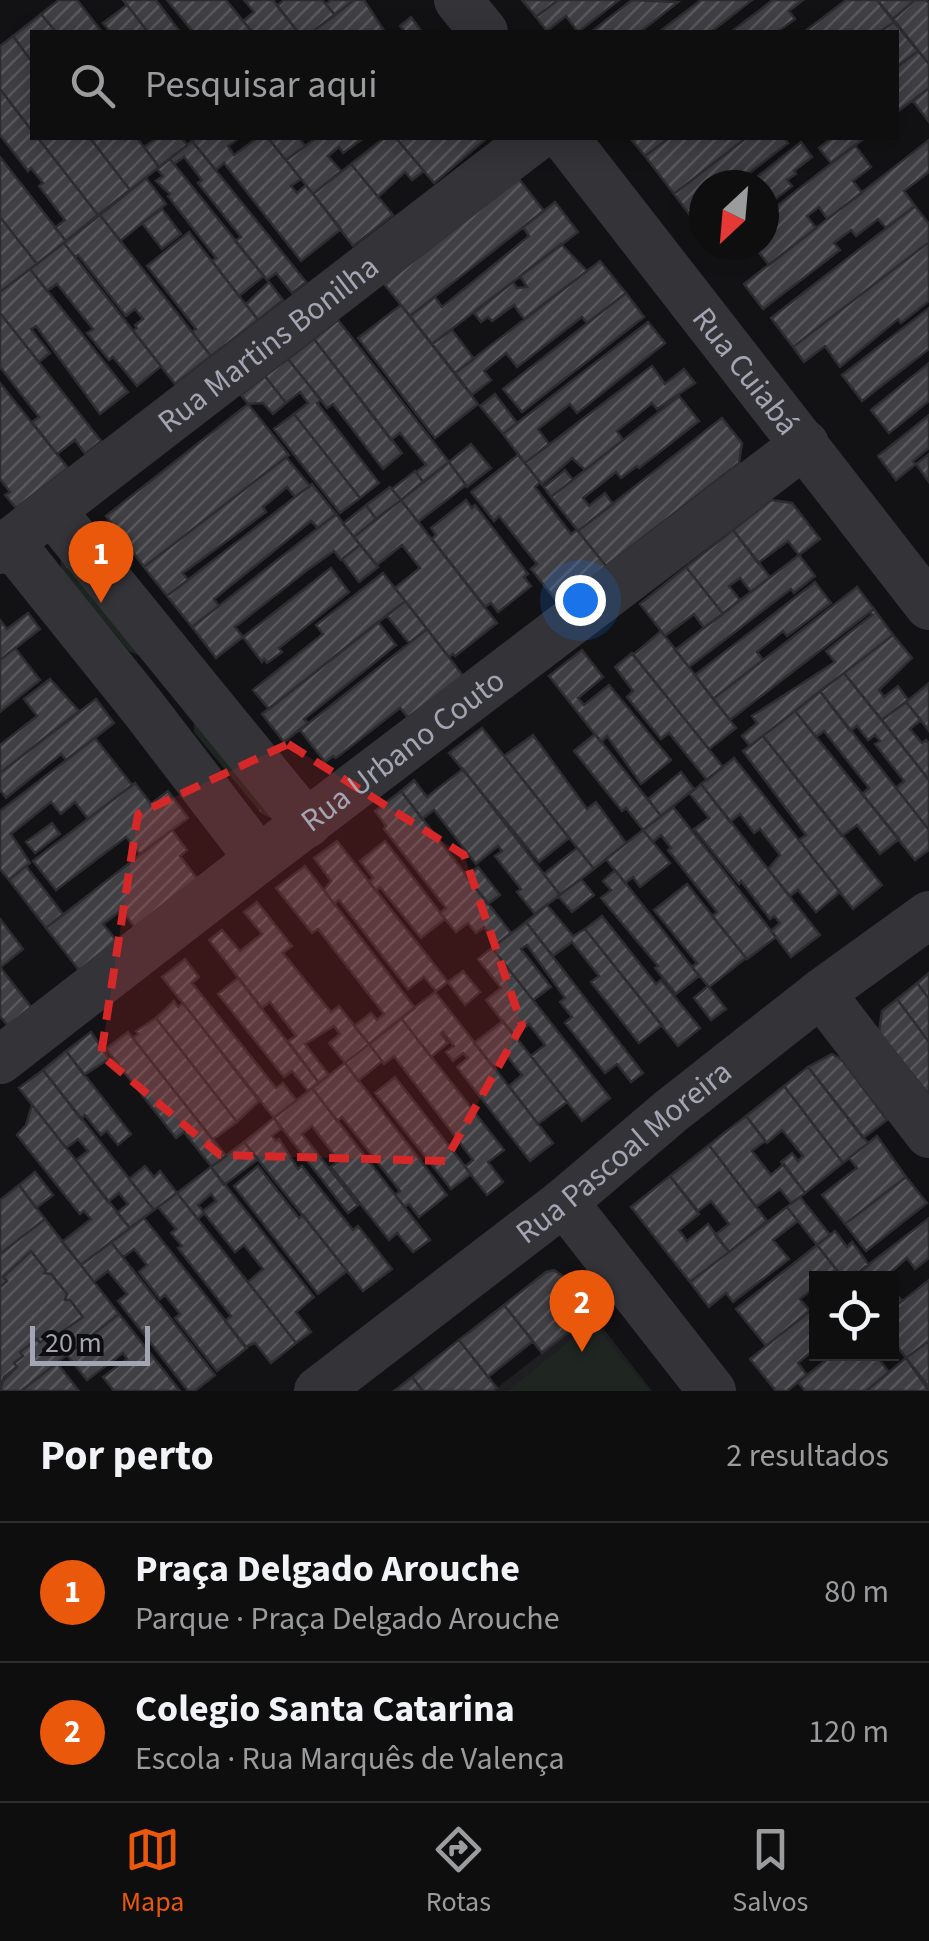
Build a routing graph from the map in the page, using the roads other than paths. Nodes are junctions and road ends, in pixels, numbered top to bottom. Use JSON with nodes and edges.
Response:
{"nodes":[{"id":1,"x":458,"y":0,"type":"edge"},
{"id":2,"x":482,"y":30,"type":"edge"},
{"id":3,"x":532,"y":140,"type":"edge"},
{"id":4,"x":567,"y":140,"type":"edge"},
{"id":5,"x":805,"y":444,"type":"junction"},
{"id":6,"x":52,"y":511,"type":"junction"},
{"id":7,"x":5,"y":546,"type":"edge"},
{"id":8,"x":929,"y":606,"type":"edge"},
{"id":9,"x":184,"y":674,"type":"junction"},
{"id":10,"x":144,"y":708,"type":"junction"},
{"id":11,"x":306,"y":824,"type":"junction"},
{"id":12,"x":258,"y":859,"type":"junction"},
{"id":13,"x":929,"y":915,"type":"edge"},
{"id":14,"x":820,"y":993,"type":"junction"},
{"id":15,"x":0,"y":1060,"type":"edge"},
{"id":16,"x":929,"y":1134,"type":"edge"},
{"id":17,"x":564,"y":1202,"type":"junction"},
{"id":18,"x":318,"y":1391,"type":"edge"},
{"id":19,"x":712,"y":1391,"type":"edge"}],
"edges":[{"from":1,"to":2,"type":"street"},
{"from":3,"to":6,"type":"street","name":"Rua Martins Bonilha"},
{"from":4,"to":5,"type":"street","name":"Rua Cuiabá"},
{"from":5,"to":8,"type":"street","name":"Rua Cuiabá"},
{"from":5,"to":11,"type":"street","name":"Rua Urbano Couto"},
{"from":6,"to":7,"type":"street","name":"Rua Martins Bonilha"},
{"from":6,"to":9,"type":"street"},
{"from":7,"to":10,"type":"street"},
{"from":9,"to":10,"type":"street"},
{"from":9,"to":11,"type":"street"},
{"from":10,"to":12,"type":"street"},
{"from":11,"to":12,"type":"street","name":"Rua Urbano Couto"},
{"from":12,"to":15,"type":"street","name":"Rua Urbano Couto"},
{"from":13,"to":14,"type":"street","name":"Rua Pascoal Moreira"},
{"from":14,"to":16,"type":"street"},
{"from":14,"to":17,"type":"street","name":"Rua Pascoal Moreira"},
{"from":17,"to":18,"type":"street","name":"Rua Pascoal Moreira"},
{"from":17,"to":19,"type":"street"}]}
